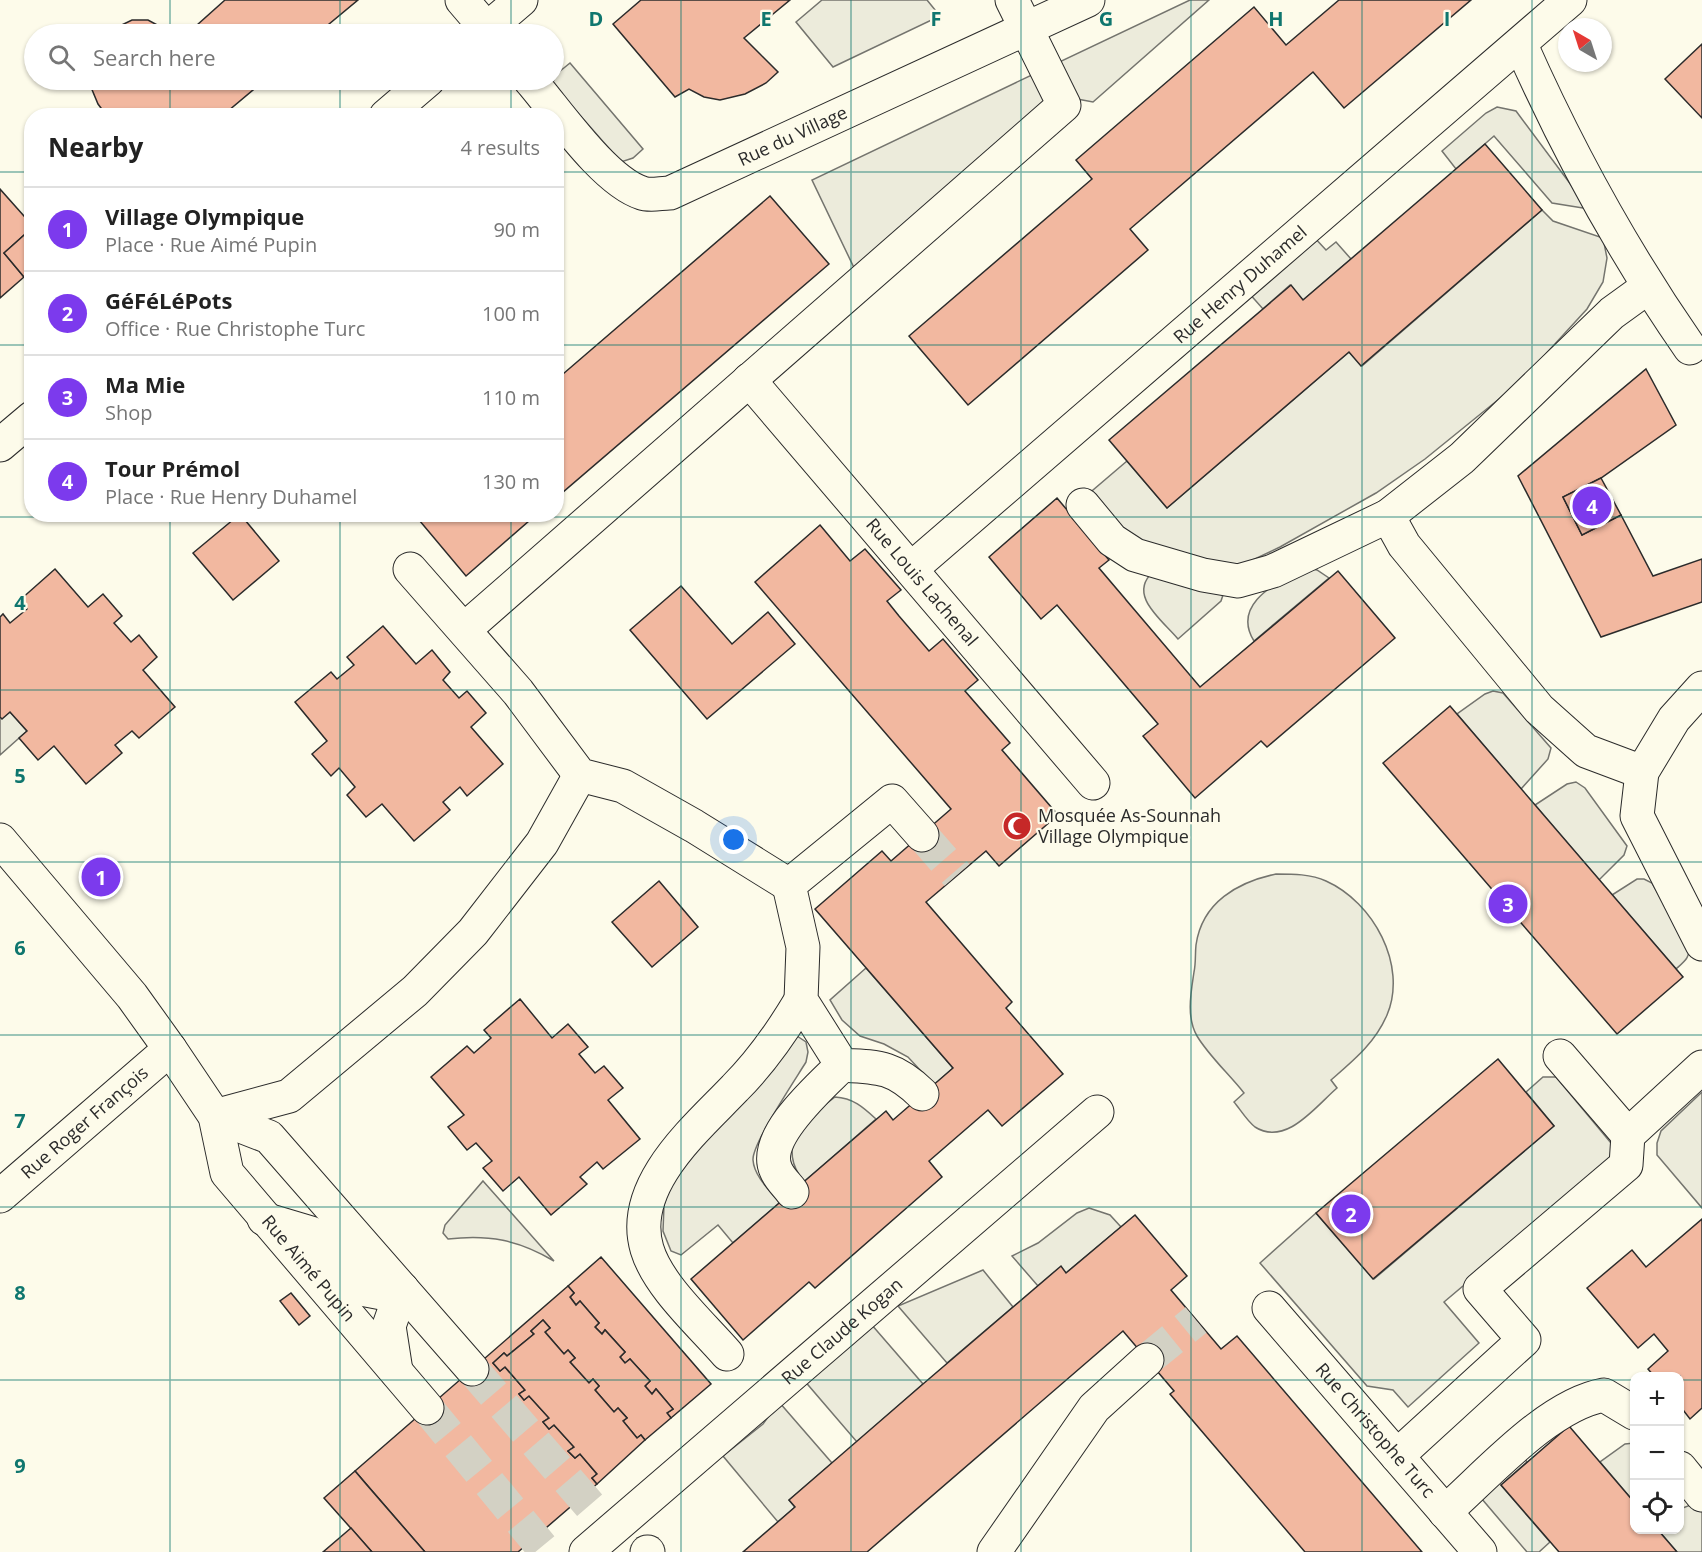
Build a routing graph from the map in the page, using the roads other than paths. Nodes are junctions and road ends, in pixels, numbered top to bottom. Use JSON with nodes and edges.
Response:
{"nodes":[{"id":1,"x":462,"y":0,"type":"edge"},
{"id":2,"x":521,"y":0,"type":"edge"},
{"id":3,"x":1012,"y":0,"type":"edge"},
{"id":4,"x":1088,"y":0,"type":"edge"},
{"id":5,"x":1570,"y":0,"type":"edge"},
{"id":6,"x":479,"y":24,"type":"edge"},
{"id":7,"x":496,"y":24,"type":"edge"},
{"id":8,"x":1026,"y":29,"type":"junction"},
{"id":9,"x":1521,"y":45,"type":"junction"},
{"id":10,"x":416,"y":90,"type":"edge"},
{"id":11,"x":538,"y":90,"type":"edge"},
{"id":12,"x":395,"y":108,"type":"edge"},
{"id":13,"x":554,"y":108,"type":"edge"},
{"id":14,"x":564,"y":120,"type":"edge"},
{"id":15,"x":1648,"y":287,"type":"junction"},
{"id":16,"x":1690,"y":348,"type":"dead end"},
{"id":17,"x":749,"y":381,"type":"junction"},
{"id":18,"x":24,"y":425,"type":"edge"},
{"id":19,"x":0,"y":445,"type":"edge"},
{"id":20,"x":1083,"y":505,"type":"dead end"},
{"id":21,"x":1388,"y":516,"type":"junction"},
{"id":22,"x":410,"y":569,"type":"dead end"},
{"id":23,"x":911,"y":569,"type":"junction"},
{"id":24,"x":465,"y":629,"type":"junction"},
{"id":25,"x":1702,"y":688,"type":"edge"},
{"id":26,"x":1642,"y":772,"type":"junction"},
{"id":27,"x":579,"y":775,"type":"junction"},
{"id":28,"x":1093,"y":783,"type":"dead end"},
{"id":29,"x":922,"y":835,"type":"tunnel mouth"},
{"id":30,"x":0,"y":840,"type":"edge"},
{"id":31,"x":789,"y":885,"type":"junction"},
{"id":32,"x":1702,"y":944,"type":"edge"},
{"id":33,"x":801,"y":1000,"type":"junction"},
{"id":34,"x":170,"y":1049,"type":"junction"},
{"id":35,"x":1560,"y":1056,"type":"dead end"},
{"id":36,"x":842,"y":1065,"type":"junction"},
{"id":37,"x":1702,"y":1067,"type":"edge"},
{"id":38,"x":922,"y":1094,"type":"dead end"},
{"id":39,"x":1097,"y":1112,"type":"dead end"},
{"id":40,"x":215,"y":1116,"type":"junction"},
{"id":41,"x":1628,"y":1135,"type":"junction"},
{"id":42,"x":792,"y":1192,"type":"dead end"},
{"id":43,"x":0,"y":1196,"type":"edge"},
{"id":44,"x":264,"y":1219,"type":"junction"},
{"id":45,"x":402,"y":1289,"type":"junction"},
{"id":46,"x":1269,"y":1308,"type":"dead end"},
{"id":47,"x":727,"y":1354,"type":"dead end"},
{"id":48,"x":1147,"y":1360,"type":"tunnel mouth"},
{"id":49,"x":472,"y":1369,"type":"tunnel mouth"},
{"id":50,"x":397,"y":1372,"type":"junction"},
{"id":51,"x":427,"y":1408,"type":"tunnel mouth"},
{"id":52,"x":1630,"y":1410,"type":"edge"},
{"id":53,"x":1397,"y":1456,"type":"junction"},
{"id":54,"x":1684,"y":1473,"type":"edge"},
{"id":55,"x":1702,"y":1495,"type":"edge"},
{"id":56,"x":1445,"y":1512,"type":"junction"},
{"id":57,"x":586,"y":1552,"type":"edge"},
{"id":58,"x":994,"y":1552,"type":"edge"},
{"id":59,"x":1480,"y":1552,"type":"edge"}],
"edges":[{"from":1,"to":6,"type":"street"},
{"from":2,"to":7,"type":"street"},
{"from":3,"to":8,"type":"street"},
{"from":4,"to":8,"type":"street","name":"Rue du Village"},
{"from":5,"to":9,"type":"street","name":"Rue Henry Duhamel"},
{"from":8,"to":14,"type":"street","name":"Rue du Village"},
{"from":8,"to":17,"type":"street"},
{"from":9,"to":15,"type":"street"},
{"from":9,"to":23,"type":"street","name":"Rue Henry Duhamel"},
{"from":10,"to":12,"type":"street"},
{"from":11,"to":13,"type":"street","name":"Rue du Village"},
{"from":15,"to":16,"type":"street"},
{"from":15,"to":21,"type":"street"},
{"from":17,"to":23,"type":"street","name":"Rue Louis Lachenal"},
{"from":17,"to":24,"type":"street"},
{"from":18,"to":19,"type":"street"},
{"from":20,"to":21,"type":"street"},
{"from":21,"to":26,"type":"street"},
{"from":22,"to":24,"type":"street"},
{"from":23,"to":28,"type":"street","name":"Rue Louis Lachenal"},
{"from":24,"to":27,"type":"street"},
{"from":25,"to":26,"type":"street"},
{"from":26,"to":32,"type":"street"},
{"from":27,"to":31,"type":"street"},
{"from":27,"to":40,"type":"street"},
{"from":29,"to":31,"type":"street"},
{"from":30,"to":34,"type":"street","name":"Rue Aimé Pupin"},
{"from":31,"to":33,"type":"street"},
{"from":33,"to":36,"type":"street"},
{"from":33,"to":47,"type":"street"},
{"from":34,"to":40,"type":"street","name":"Rue Aimé Pupin"},
{"from":34,"to":43,"type":"street","name":"Rue Roger François"},
{"from":35,"to":41,"type":"street"},
{"from":36,"to":38,"type":"street"},
{"from":36,"to":42,"type":"street"},
{"from":37,"to":41,"type":"street"},
{"from":39,"to":57,"type":"street","name":"Rue Claude Kogan"},
{"from":40,"to":44,"type":"street","name":"Rue Aimé Pupin"},
{"from":40,"to":45,"type":"street"},
{"from":41,"to":53,"type":"street"},
{"from":44,"to":45,"type":"street"},
{"from":44,"to":50,"type":"street","name":"Rue Aimé Pupin"},
{"from":45,"to":49,"type":"street"},
{"from":45,"to":50,"type":"street"},
{"from":46,"to":53,"type":"street","name":"Rue Christophe Turc"},
{"from":48,"to":58,"type":"street"},
{"from":50,"to":51,"type":"street","name":"Rue Aimé Pupin"},
{"from":52,"to":56,"type":"street"},
{"from":53,"to":56,"type":"street","name":"Rue Christophe Turc"},
{"from":54,"to":55,"type":"street"},
{"from":56,"to":59,"type":"street","name":"Rue Christophe Turc"}]}
